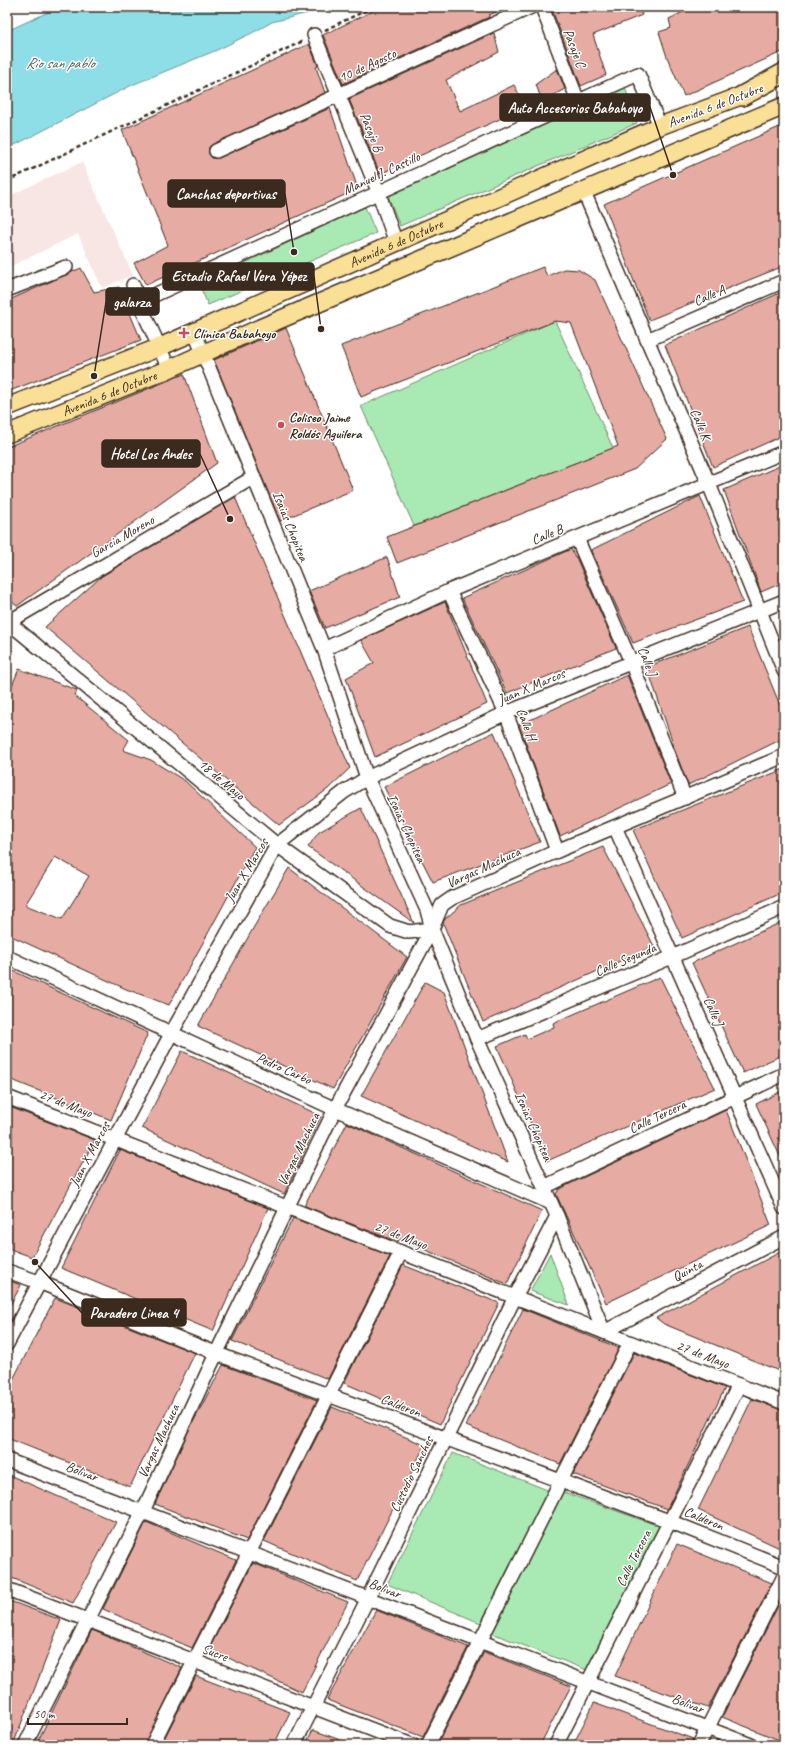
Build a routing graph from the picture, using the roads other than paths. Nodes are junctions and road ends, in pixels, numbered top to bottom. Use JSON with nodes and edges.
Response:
{"nodes":[{"id":1,"x":531,"y":7,"type":"edge"},
{"id":2,"x":542,"y":7,"type":"edge"},
{"id":3,"x":314,"y":35,"type":"road end"},
{"id":4,"x":784,"y":72,"type":"edge"},
{"id":5,"x":784,"y":78,"type":"edge"},
{"id":6,"x":339,"y":95,"type":"junction"},
{"id":7,"x":742,"y":96,"type":"junction"},
{"id":8,"x":578,"y":101,"type":"junction"},
{"id":9,"x":784,"y":106,"type":"edge"},
{"id":10,"x":660,"y":126,"type":"junction"},
{"id":11,"x":216,"y":151,"type":"dead end"},
{"id":12,"x":378,"y":191,"type":"junction"},
{"id":13,"x":584,"y":192,"type":"junction"},
{"id":14,"x":396,"y":243,"type":"junction"},
{"id":15,"x":66,"y":267,"type":"dead end"},
{"id":16,"x":784,"y":281,"type":"edge"},
{"id":17,"x":133,"y":285,"type":"dead end"},
{"id":18,"x":7,"y":290,"type":"edge"},
{"id":19,"x":139,"y":302,"type":"junction"},
{"id":20,"x":194,"y":331,"type":"junction"},
{"id":21,"x":647,"y":340,"type":"junction"},
{"id":22,"x":160,"y":347,"type":"junction"},
{"id":23,"x":203,"y":354,"type":"junction"},
{"id":24,"x":169,"y":369,"type":"junction"},
{"id":25,"x":7,"y":407,"type":"edge"},
{"id":26,"x":7,"y":434,"type":"edge"},
{"id":27,"x":784,"y":452,"type":"edge"},
{"id":28,"x":254,"y":477,"type":"junction"},
{"id":29,"x":709,"y":484,"type":"junction"},
{"id":30,"x":576,"y":539,"type":"junction"},
{"id":31,"x":449,"y":591,"type":"junction"},
{"id":32,"x":784,"y":601,"type":"edge"},
{"id":33,"x":760,"y":611,"type":"junction"},
{"id":34,"x":7,"y":622,"type":"edge"},
{"id":35,"x":324,"y":649,"type":"junction"},
{"id":36,"x":631,"y":662,"type":"junction"},
{"id":37,"x":784,"y":671,"type":"edge"},
{"id":38,"x":506,"y":713,"type":"junction"},
{"id":39,"x":784,"y":756,"type":"edge"},
{"id":40,"x":367,"y":778,"type":"junction"},
{"id":41,"x":685,"y":798,"type":"junction"},
{"id":42,"x":615,"y":827,"type":"junction"},
{"id":43,"x":277,"y":845,"type":"junction"},
{"id":44,"x":557,"y":851,"type":"junction"},
{"id":45,"x":784,"y":907,"type":"edge"},
{"id":46,"x":432,"y":929,"type":"junction"},
{"id":47,"x":7,"y":957,"type":"edge"},
{"id":48,"x":672,"y":957,"type":"junction"},
{"id":49,"x":171,"y":1034,"type":"junction"},
{"id":50,"x":477,"y":1039,"type":"junction"},
{"id":51,"x":784,"y":1074,"type":"edge"},
{"id":52,"x":7,"y":1097,"type":"edge"},
{"id":53,"x":735,"y":1097,"type":"junction"},
{"id":54,"x":335,"y":1109,"type":"junction"},
{"id":55,"x":115,"y":1140,"type":"junction"},
{"id":56,"x":544,"y":1187,"type":"junction"},
{"id":57,"x":551,"y":1203,"type":"junction"},
{"id":58,"x":288,"y":1208,"type":"junction"},
{"id":59,"x":784,"y":1208,"type":"edge"},
{"id":60,"x":557,"y":1216,"type":"junction"},
{"id":61,"x":784,"y":1237,"type":"edge"},
{"id":62,"x":401,"y":1252,"type":"junction"},
{"id":63,"x":7,"y":1270,"type":"edge"},
{"id":64,"x":39,"y":1282,"type":"junction"},
{"id":65,"x":515,"y":1297,"type":"junction"},
{"id":66,"x":604,"y":1332,"type":"junction"},
{"id":67,"x":630,"y":1342,"type":"junction"},
{"id":68,"x":7,"y":1344,"type":"edge"},
{"id":69,"x":217,"y":1352,"type":"junction"},
{"id":70,"x":739,"y":1385,"type":"junction"},
{"id":71,"x":329,"y":1395,"type":"junction"},
{"id":72,"x":784,"y":1403,"type":"edge"},
{"id":73,"x":446,"y":1439,"type":"junction"},
{"id":74,"x":7,"y":1460,"type":"edge"},
{"id":75,"x":562,"y":1482,"type":"junction"},
{"id":76,"x":143,"y":1511,"type":"junction"},
{"id":77,"x":669,"y":1521,"type":"junction"},
{"id":78,"x":249,"y":1552,"type":"junction"},
{"id":79,"x":784,"y":1566,"type":"edge"},
{"id":80,"x":784,"y":1576,"type":"edge"},
{"id":81,"x":7,"y":1589,"type":"edge"},
{"id":82,"x":368,"y":1598,"type":"junction"},
{"id":83,"x":88,"y":1620,"type":"junction"},
{"id":84,"x":480,"y":1641,"type":"junction"},
{"id":85,"x":195,"y":1661,"type":"junction"},
{"id":86,"x":588,"y":1682,"type":"junction"},
{"id":87,"x":312,"y":1707,"type":"junction"},
{"id":88,"x":708,"y":1728,"type":"junction"},
{"id":89,"x":25,"y":1745,"type":"edge"},
{"id":90,"x":152,"y":1745,"type":"edge"},
{"id":91,"x":294,"y":1745,"type":"edge"},
{"id":92,"x":412,"y":1745,"type":"edge"},
{"id":93,"x":428,"y":1745,"type":"edge"},
{"id":94,"x":556,"y":1745,"type":"edge"},
{"id":95,"x":700,"y":1745,"type":"edge"},
{"id":96,"x":751,"y":1745,"type":"edge"}],
"edges":[{"from":1,"to":6,"type":"street","name":"10 de Agosto"},
{"from":2,"to":8,"type":"street","name":"Pasaje C"},
{"from":3,"to":6,"type":"street","name":"Pasaje B"},
{"from":4,"to":7,"type":"highway"},
{"from":5,"to":7,"type":"main road","name":"Avenida 6 de Octubre"},
{"from":6,"to":11,"type":"street","name":"10 de Agosto"},
{"from":6,"to":12,"type":"street","name":"Pasaje B"},
{"from":7,"to":10,"type":"main road","name":"Avenida 6 de Octubre"},
{"from":8,"to":10,"type":"street","name":"Manuel J. Castillo"},
{"from":8,"to":12,"type":"street","name":"Manuel J. Castillo"},
{"from":9,"to":13,"type":"main road","name":"Avenida 6 de Octubre"},
{"from":10,"to":14,"type":"main road","name":"Avenida 6 de Octubre"},
{"from":12,"to":14,"type":"street","name":"Pasaje B"},
{"from":12,"to":19,"type":"street","name":"Manuel J. Castillo"},
{"from":13,"to":21,"type":"street","name":"Calle K"},
{"from":13,"to":23,"type":"main road","name":"Avenida 6 de Octubre"},
{"from":14,"to":20,"type":"main road","name":"Avenida 6 de Octubre"},
{"from":15,"to":18,"type":"street"},
{"from":16,"to":21,"type":"street","name":"Calle A"},
{"from":17,"to":19,"type":"street"},
{"from":19,"to":22,"type":"street"},
{"from":20,"to":22,"type":"main road","name":"Avenida 6 de Octubre"},
{"from":20,"to":23,"type":"street","name":"Isaias Chopitea"},
{"from":21,"to":29,"type":"street","name":"Calle K"},
{"from":22,"to":24,"type":"street"},
{"from":22,"to":25,"type":"main road","name":"Avenida 6 de Octubre"},
{"from":23,"to":24,"type":"main road","name":"Avenida 6 de Octubre"},
{"from":23,"to":28,"type":"street","name":"Isaias Chopitea"},
{"from":24,"to":26,"type":"main road","name":"Avenida 6 de Octubre"},
{"from":27,"to":29,"type":"street","name":"Calle B"},
{"from":28,"to":34,"type":"street","name":"Garcia Moreno"},
{"from":28,"to":35,"type":"street","name":"Isaias Chopitea"},
{"from":29,"to":30,"type":"street","name":"Calle B"},
{"from":29,"to":33,"type":"street","name":"Calle K"},
{"from":30,"to":31,"type":"street","name":"Calle B"},
{"from":30,"to":36,"type":"street","name":"Calle J"},
{"from":31,"to":35,"type":"street","name":"Calle B"},
{"from":31,"to":38,"type":"street","name":"Calle H"},
{"from":32,"to":33,"type":"street","name":"Juan X Marcos"},
{"from":33,"to":36,"type":"street","name":"Juan X Marcos"},
{"from":33,"to":37,"type":"street","name":"Calle K"},
{"from":34,"to":43,"type":"street","name":"18 de Mayo"},
{"from":35,"to":40,"type":"street","name":"Isaias Chopitea"},
{"from":36,"to":38,"type":"street","name":"Juan X Marcos"},
{"from":36,"to":41,"type":"street","name":"Calle J"},
{"from":38,"to":40,"type":"street","name":"Juan X Marcos"},
{"from":38,"to":44,"type":"street","name":"Calle H"},
{"from":39,"to":41,"type":"street","name":"Vargas Machuca"},
{"from":40,"to":43,"type":"street","name":"Juan X Marcos"},
{"from":40,"to":46,"type":"street","name":"Isaias Chopitea"},
{"from":41,"to":42,"type":"street","name":"Vargas Machuca"},
{"from":42,"to":44,"type":"street","name":"Vargas Machuca"},
{"from":42,"to":48,"type":"street","name":"Calle J"},
{"from":43,"to":46,"type":"street","name":"18 de Mayo"},
{"from":43,"to":49,"type":"street","name":"Juan X Marcos"},
{"from":44,"to":46,"type":"street","name":"Vargas Machuca"},
{"from":45,"to":48,"type":"street","name":"Calle Segunda"},
{"from":46,"to":50,"type":"street","name":"Isaias Chopitea"},
{"from":46,"to":54,"type":"street","name":"Vargas Machuca"},
{"from":47,"to":49,"type":"street","name":"Pedro Carbo"},
{"from":48,"to":50,"type":"street","name":"Calle Segunda"},
{"from":48,"to":53,"type":"street","name":"Calle J"},
{"from":49,"to":54,"type":"street","name":"Pedro Carbo"},
{"from":49,"to":55,"type":"street","name":"Juan X Marcos"},
{"from":50,"to":56,"type":"street","name":"Isaias Chopitea"},
{"from":51,"to":53,"type":"street","name":"Calle Tercera"},
{"from":52,"to":55,"type":"street","name":"27 de Mayo"},
{"from":53,"to":56,"type":"street","name":"Calle Tercera"},
{"from":53,"to":59,"type":"street","name":"Calle J"},
{"from":54,"to":57,"type":"street","name":"Pedro Carbo"},
{"from":54,"to":58,"type":"street","name":"Vargas Machuca"},
{"from":55,"to":58,"type":"street","name":"27 de Mayo"},
{"from":55,"to":64,"type":"street","name":"Juan X Marcos"},
{"from":56,"to":57,"type":"street","name":"Isaias Chopitea"},
{"from":57,"to":60,"type":"street","name":"Isaias Chopitea"},
{"from":58,"to":62,"type":"street","name":"27 de Mayo"},
{"from":58,"to":69,"type":"street","name":"Vargas Machuca"},
{"from":60,"to":65,"type":"street","name":"Custodio Sanches"},
{"from":60,"to":66,"type":"street","name":"Isaias Chopitea"},
{"from":61,"to":66,"type":"street","name":"Quinta"},
{"from":62,"to":65,"type":"street","name":"27 de Mayo"},
{"from":62,"to":71,"type":"street"},
{"from":63,"to":64,"type":"street","name":"Calderon"},
{"from":64,"to":68,"type":"street","name":"Juan X Marcos"},
{"from":64,"to":69,"type":"street","name":"Calderon"},
{"from":65,"to":66,"type":"street","name":"27 de Mayo"},
{"from":65,"to":73,"type":"street","name":"Custodio Sanches"},
{"from":66,"to":67,"type":"street","name":"27 de Mayo"},
{"from":67,"to":70,"type":"street","name":"27 de Mayo"},
{"from":67,"to":75,"type":"street"},
{"from":69,"to":71,"type":"street","name":"Calderon"},
{"from":69,"to":76,"type":"street","name":"Vargas Machuca"},
{"from":70,"to":72,"type":"street","name":"27 de Mayo"},
{"from":70,"to":77,"type":"street","name":"Calle Tercera"},
{"from":71,"to":73,"type":"street","name":"Calderon"},
{"from":71,"to":78,"type":"street"},
{"from":73,"to":75,"type":"street","name":"Calderon"},
{"from":73,"to":82,"type":"street","name":"Custodio Sanches"},
{"from":74,"to":76,"type":"street","name":"Bolivar"},
{"from":75,"to":77,"type":"street","name":"Calderon"},
{"from":75,"to":84,"type":"street"},
{"from":76,"to":78,"type":"street","name":"Bolivar"},
{"from":76,"to":83,"type":"street","name":"Vargas Machuca"},
{"from":77,"to":79,"type":"street","name":"Calderon"},
{"from":77,"to":86,"type":"street","name":"Calle Tercera"},
{"from":78,"to":82,"type":"street","name":"Bolivar"},
{"from":78,"to":85,"type":"street"},
{"from":80,"to":88,"type":"street"},
{"from":81,"to":83,"type":"street","name":"Sucre"},
{"from":82,"to":84,"type":"street","name":"Bolivar"},
{"from":82,"to":87,"type":"street","name":"Custodio Sanches"},
{"from":83,"to":85,"type":"street","name":"Sucre"},
{"from":83,"to":89,"type":"street","name":"Vargas Machuca"},
{"from":84,"to":86,"type":"street","name":"Bolivar"},
{"from":84,"to":93,"type":"street"},
{"from":85,"to":87,"type":"street","name":"Sucre"},
{"from":85,"to":90,"type":"street"},
{"from":86,"to":88,"type":"street","name":"Bolivar"},
{"from":86,"to":94,"type":"street","name":"Calle Tercera"},
{"from":87,"to":91,"type":"street","name":"Custodio Sanches"},
{"from":87,"to":92,"type":"street","name":"Sucre"},
{"from":88,"to":95,"type":"street"},
{"from":88,"to":96,"type":"street","name":"Bolivar"}]}
